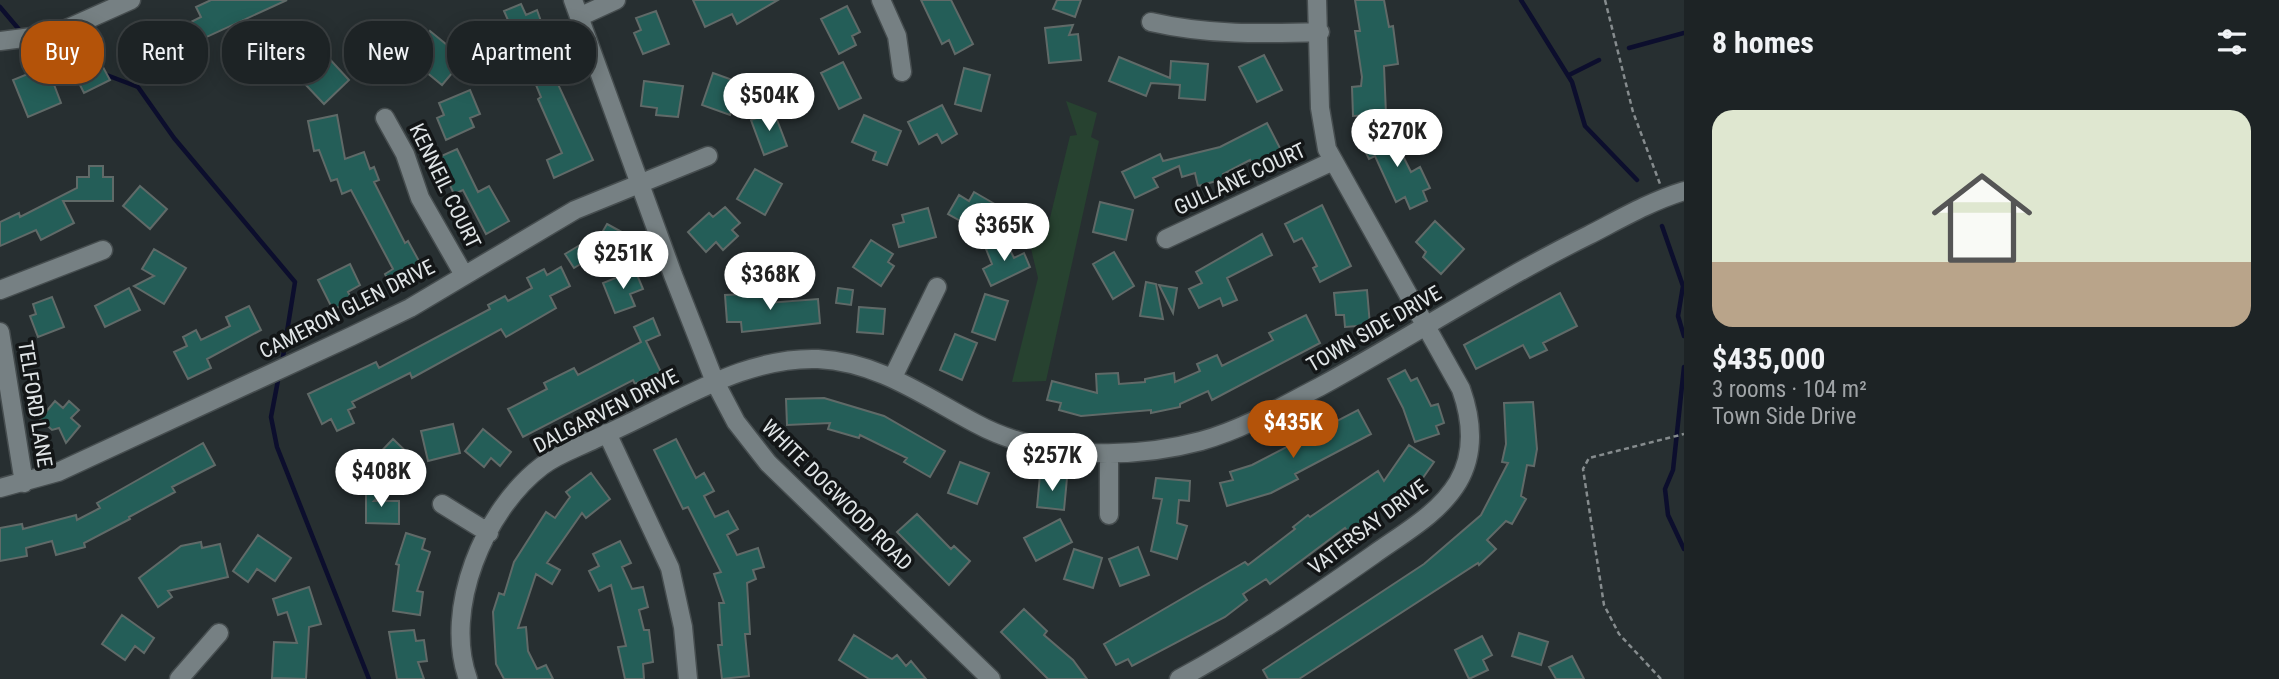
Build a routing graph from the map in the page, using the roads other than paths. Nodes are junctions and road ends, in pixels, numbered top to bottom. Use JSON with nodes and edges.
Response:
{"nodes":[{"id":1,"x":131,"y":0,"type":"edge"},
{"id":2,"x":616,"y":0,"type":"edge"},
{"id":3,"x":881,"y":0,"type":"edge"},
{"id":4,"x":1317,"y":0,"type":"edge"},
{"id":5,"x":576,"y":8,"type":"edge"},
{"id":6,"x":1151,"y":22,"type":"dead end"},
{"id":7,"x":1320,"y":32,"type":"junction"},
{"id":8,"x":0,"y":41,"type":"edge"},
{"id":9,"x":902,"y":72,"type":"dead end"},
{"id":10,"x":385,"y":118,"type":"dead end"},
{"id":11,"x":708,"y":156,"type":"dead end"},
{"id":12,"x":1333,"y":161,"type":"junction"},
{"id":13,"x":641,"y":181,"type":"junction"},
{"id":14,"x":1684,"y":191,"type":"edge"},
{"id":15,"x":1166,"y":239,"type":"dead end"},
{"id":16,"x":103,"y":250,"type":"dead end"},
{"id":17,"x":464,"y":275,"type":"junction"},
{"id":18,"x":937,"y":287,"type":"dead end"},
{"id":19,"x":0,"y":290,"type":"edge"},
{"id":20,"x":1425,"y":326,"type":"junction"},
{"id":21,"x":0,"y":332,"type":"edge"},
{"id":22,"x":893,"y":377,"type":"junction"},
{"id":23,"x":715,"y":382,"type":"junction"},
{"id":24,"x":607,"y":433,"type":"junction"},
{"id":25,"x":1109,"y":454,"type":"junction"},
{"id":26,"x":24,"y":483,"type":"junction"},
{"id":27,"x":0,"y":488,"type":"edge"},
{"id":28,"x":442,"y":504,"type":"dead end"},
{"id":29,"x":1109,"y":515,"type":"dead end"},
{"id":30,"x":489,"y":533,"type":"junction"},
{"id":31,"x":219,"y":633,"type":"dead end"},
{"id":32,"x":179,"y":679,"type":"edge"},
{"id":33,"x":468,"y":679,"type":"edge"},
{"id":34,"x":688,"y":679,"type":"edge"},
{"id":35,"x":991,"y":679,"type":"edge"},
{"id":36,"x":1179,"y":679,"type":"edge"}],
"edges":[{"from":1,"to":8,"type":"street"},
{"from":2,"to":5,"type":"street"},
{"from":3,"to":9,"type":"street"},
{"from":4,"to":7,"type":"street","name":"VATERSAY DRIVE"},
{"from":5,"to":13,"type":"street","name":"WHITE DOGWOOD ROAD"},
{"from":6,"to":7,"type":"street"},
{"from":7,"to":12,"type":"street","name":"VATERSAY DRIVE"},
{"from":10,"to":17,"type":"street","name":"KENNEIL COURT"},
{"from":11,"to":13,"type":"street","name":"CAMERON GLEN DRIVE"},
{"from":12,"to":15,"type":"street","name":"GULLANE COURT"},
{"from":12,"to":20,"type":"street","name":"VATERSAY DRIVE"},
{"from":13,"to":17,"type":"street","name":"CAMERON GLEN DRIVE"},
{"from":13,"to":23,"type":"street","name":"WHITE DOGWOOD ROAD"},
{"from":14,"to":20,"type":"street","name":"TOWN SIDE DRIVE"},
{"from":16,"to":19,"type":"street"},
{"from":17,"to":26,"type":"street","name":"CAMERON GLEN DRIVE"},
{"from":18,"to":22,"type":"street"},
{"from":20,"to":25,"type":"street","name":"TOWN SIDE DRIVE"},
{"from":20,"to":36,"type":"street","name":"VATERSAY DRIVE"},
{"from":21,"to":26,"type":"street","name":"TELFORD LANE"},
{"from":22,"to":23,"type":"street","name":"TOWN SIDE DRIVE"},
{"from":22,"to":25,"type":"street","name":"TOWN SIDE DRIVE"},
{"from":23,"to":24,"type":"street","name":"DALGARVEN DRIVE"},
{"from":23,"to":35,"type":"street","name":"WHITE DOGWOOD ROAD"},
{"from":24,"to":30,"type":"street","name":"DALGARVEN DRIVE"},
{"from":24,"to":34,"type":"street"},
{"from":25,"to":29,"type":"street"},
{"from":26,"to":27,"type":"street","name":"CAMERON GLEN DRIVE"},
{"from":28,"to":30,"type":"street"},
{"from":30,"to":33,"type":"street","name":"DALGARVEN DRIVE"},
{"from":31,"to":32,"type":"street"}]}
